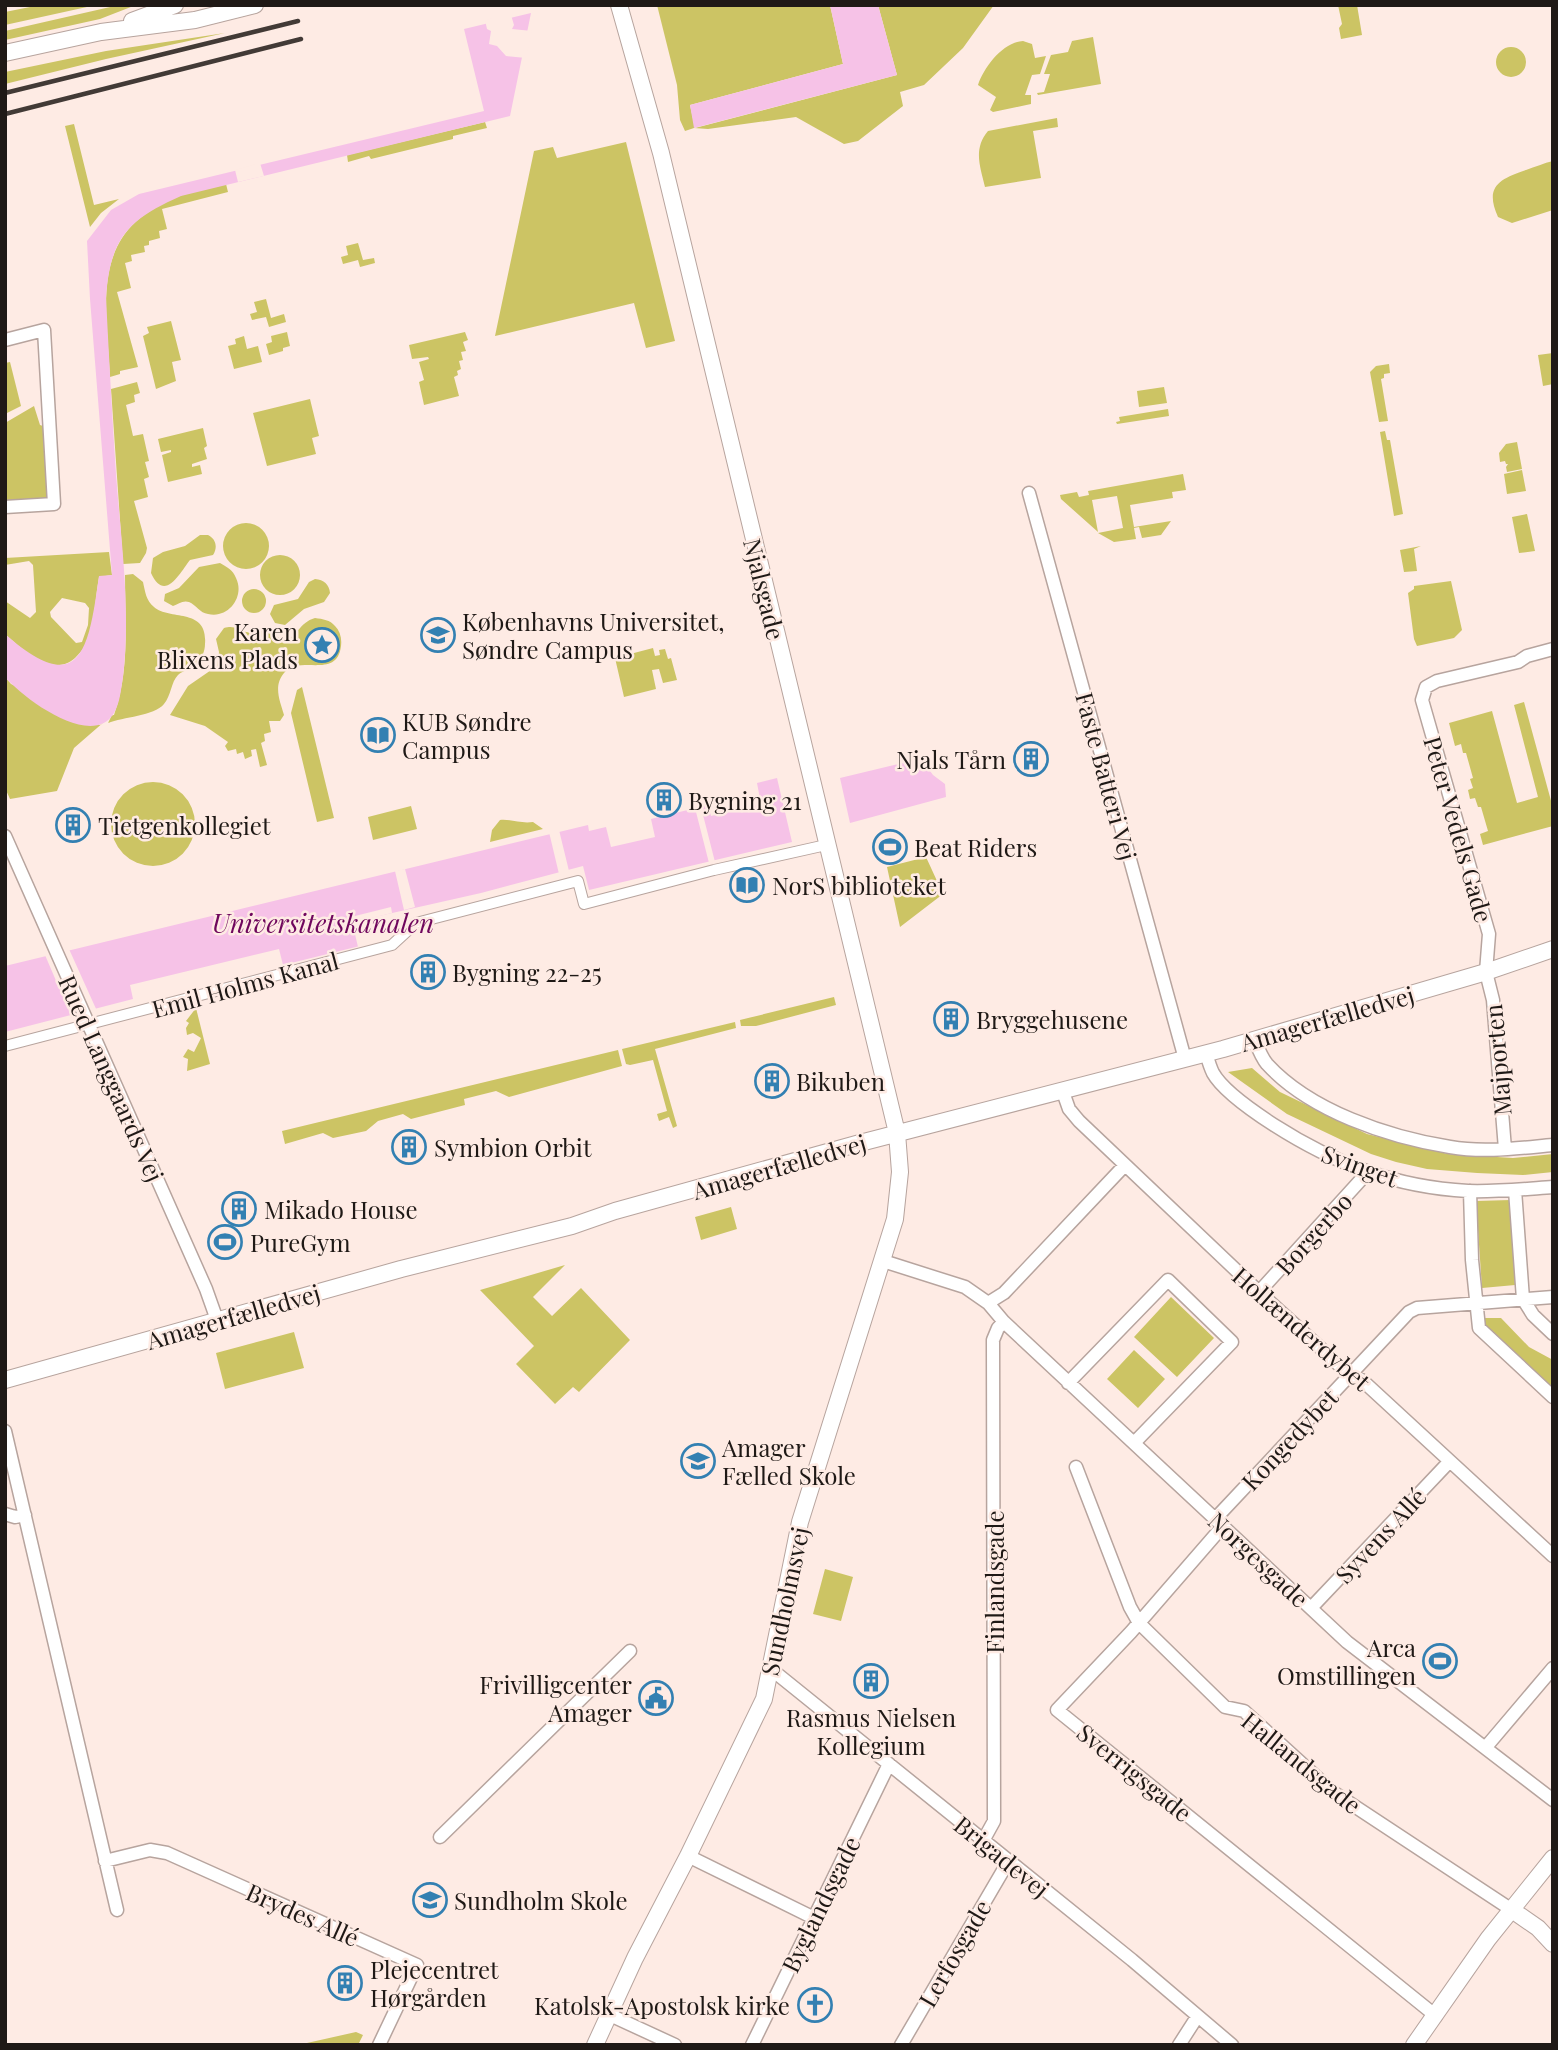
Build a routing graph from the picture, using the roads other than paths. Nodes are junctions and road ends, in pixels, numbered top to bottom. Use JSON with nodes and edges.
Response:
{"nodes":[{"id":1,"x":175,"y":5,"type":"edge"},
{"id":2,"x":255,"y":5,"type":"edge"},
{"id":3,"x":619,"y":5,"type":"edge"},
{"id":4,"x":626,"y":5,"type":"edge"},
{"id":5,"x":101,"y":32,"type":"junction"},
{"id":6,"x":631,"y":44,"type":"junction"},
{"id":7,"x":5,"y":53,"type":"edge"},
{"id":8,"x":5,"y":340,"type":"edge"},
{"id":9,"x":1029,"y":493,"type":"dead end"},
{"id":10,"x":5,"y":506,"type":"edge"},
{"id":11,"x":1553,"y":649,"type":"edge"},
{"id":12,"x":5,"y":836,"type":"edge"},
{"id":13,"x":826,"y":845,"type":"junction"},
{"id":14,"x":1553,"y":949,"type":"edge"},
{"id":15,"x":1486,"y":972,"type":"junction"},
{"id":16,"x":87,"y":1020,"type":"junction"},
{"id":17,"x":1255,"y":1040,"type":"junction"},
{"id":18,"x":5,"y":1046,"type":"edge"},
{"id":19,"x":1206,"y":1054,"type":"junction"},
{"id":20,"x":1185,"y":1059,"type":"junction"},
{"id":21,"x":1063,"y":1092,"type":"junction"},
{"id":22,"x":897,"y":1133,"type":"junction"},
{"id":23,"x":1553,"y":1145,"type":"edge"},
{"id":24,"x":1505,"y":1149,"type":"junction"},
{"id":25,"x":1125,"y":1165,"type":"junction"},
{"id":26,"x":1367,"y":1173,"type":"junction"},
{"id":27,"x":1553,"y":1187,"type":"edge"},
{"id":28,"x":1515,"y":1190,"type":"junction"},
{"id":29,"x":1470,"y":1191,"type":"junction"},
{"id":30,"x":883,"y":1261,"type":"junction"},
{"id":31,"x":1259,"y":1292,"type":"junction"},
{"id":32,"x":1553,"y":1297,"type":"edge"},
{"id":33,"x":1523,"y":1299,"type":"junction"},
{"id":34,"x":988,"y":1303,"type":"junction"},
{"id":35,"x":1476,"y":1303,"type":"junction"},
{"id":36,"x":217,"y":1320,"type":"junction"},
{"id":37,"x":1004,"y":1322,"type":"junction"},
{"id":38,"x":1553,"y":1334,"type":"edge"},
{"id":39,"x":1351,"y":1372,"type":"junction"},
{"id":40,"x":5,"y":1380,"type":"edge"},
{"id":41,"x":1069,"y":1383,"type":"junction"},
{"id":42,"x":1553,"y":1397,"type":"edge"},
{"id":43,"x":5,"y":1431,"type":"edge"},
{"id":44,"x":1134,"y":1443,"type":"junction"},
{"id":45,"x":1449,"y":1461,"type":"junction"},
{"id":46,"x":1076,"y":1467,"type":"dead end"},
{"id":47,"x":5,"y":1514,"type":"edge"},
{"id":48,"x":24,"y":1515,"type":"junction"},
{"id":49,"x":1219,"y":1523,"type":"junction"},
{"id":50,"x":1553,"y":1556,"type":"edge"},
{"id":51,"x":1311,"y":1608,"type":"junction"},
{"id":52,"x":1139,"y":1623,"type":"junction"},
{"id":53,"x":630,"y":1651,"type":"dead end"},
{"id":54,"x":1553,"y":1668,"type":"edge"},
{"id":55,"x":771,"y":1669,"type":"junction"},
{"id":56,"x":1486,"y":1747,"type":"junction"},
{"id":57,"x":889,"y":1764,"type":"junction"},
{"id":58,"x":1553,"y":1800,"type":"edge"},
{"id":59,"x":440,"y":1837,"type":"dead end"},
{"id":60,"x":983,"y":1841,"type":"junction"},
{"id":61,"x":688,"y":1856,"type":"junction"},
{"id":62,"x":1553,"y":1858,"type":"edge"},
{"id":63,"x":105,"y":1861,"type":"junction"},
{"id":64,"x":1008,"y":1862,"type":"junction"},
{"id":65,"x":117,"y":1910,"type":"dead end"},
{"id":66,"x":1512,"y":1910,"type":"junction"},
{"id":67,"x":813,"y":1917,"type":"junction"},
{"id":68,"x":1553,"y":1944,"type":"edge"},
{"id":69,"x":610,"y":2015,"type":"junction"},
{"id":70,"x":1436,"y":2016,"type":"junction"},
{"id":71,"x":1197,"y":2017,"type":"junction"},
{"id":72,"x":379,"y":2045,"type":"edge"},
{"id":73,"x":595,"y":2045,"type":"edge"},
{"id":74,"x":675,"y":2045,"type":"edge"},
{"id":75,"x":752,"y":2045,"type":"edge"},
{"id":76,"x":901,"y":2045,"type":"edge"},
{"id":77,"x":1179,"y":2045,"type":"edge"},
{"id":78,"x":1232,"y":2045,"type":"edge"},
{"id":79,"x":1414,"y":2045,"type":"edge"}],
"edges":[{"from":1,"to":5,"type":"street"},
{"from":2,"to":5,"type":"street"},
{"from":3,"to":6,"type":"street","name":"Njalsgade"},
{"from":4,"to":6,"type":"street","name":"Njalsgade"},
{"from":5,"to":7,"type":"street"},
{"from":6,"to":13,"type":"street","name":"Njalsgade"},
{"from":8,"to":10,"type":"street"},
{"from":9,"to":20,"type":"street","name":"Faste Batteri Vej"},
{"from":11,"to":15,"type":"street","name":"Peter Vedels Gade"},
{"from":12,"to":16,"type":"street","name":"Rued Langgaards Vej"},
{"from":13,"to":16,"type":"street","name":"Emil Holms Kanal"},
{"from":13,"to":22,"type":"street","name":"Njalsgade"},
{"from":14,"to":15,"type":"street","name":"Amagerfælledvej"},
{"from":15,"to":17,"type":"street","name":"Amagerfælledvej"},
{"from":15,"to":24,"type":"street","name":"Majporten"},
{"from":16,"to":18,"type":"street","name":"Emil Holms Kanal"},
{"from":16,"to":36,"type":"street","name":"Rued Langgaards Vej"},
{"from":17,"to":19,"type":"street","name":"Amagerfælledvej"},
{"from":17,"to":24,"type":"street","name":"Svinget"},
{"from":19,"to":20,"type":"street","name":"Amagerfælledvej"},
{"from":19,"to":26,"type":"street","name":"Svinget"},
{"from":20,"to":21,"type":"street","name":"Amagerfælledvej"},
{"from":21,"to":22,"type":"street","name":"Amagerfælledvej"},
{"from":21,"to":25,"type":"street","name":"Hollænderdybet"},
{"from":22,"to":30,"type":"street","name":"Sundholmsvej"},
{"from":22,"to":36,"type":"street","name":"Amagerfælledvej"},
{"from":23,"to":24,"type":"street","name":"Svinget"},
{"from":25,"to":31,"type":"street","name":"Hollænderdybet"},
{"from":25,"to":34,"type":"street"},
{"from":26,"to":29,"type":"street","name":"Svinget"},
{"from":26,"to":31,"type":"street","name":"Borgerbo"},
{"from":27,"to":28,"type":"street","name":"Svinget"},
{"from":28,"to":29,"type":"street","name":"Svinget"},
{"from":28,"to":33,"type":"street"},
{"from":29,"to":35,"type":"street"},
{"from":30,"to":34,"type":"street","name":"Norgesgade"},
{"from":30,"to":55,"type":"street","name":"Sundholmsvej"},
{"from":31,"to":39,"type":"street","name":"Hollænderdybet"},
{"from":32,"to":33,"type":"street","name":"Kongedybet"},
{"from":33,"to":35,"type":"street","name":"Kongedybet"},
{"from":33,"to":38,"type":"street"},
{"from":34,"to":37,"type":"street","name":"Norgesgade"},
{"from":35,"to":39,"type":"street","name":"Kongedybet"},
{"from":35,"to":42,"type":"street"},
{"from":36,"to":40,"type":"street","name":"Amagerfælledvej"},
{"from":37,"to":41,"type":"street","name":"Norgesgade"},
{"from":37,"to":60,"type":"street","name":"Finlandsgade"},
{"from":39,"to":45,"type":"street","name":"Hollænderdybet"},
{"from":39,"to":49,"type":"street","name":"Kongedybet"},
{"from":41,"to":44,"type":"street","name":"Norgesgade"},
{"from":41,"to":44,"type":"street"},
{"from":43,"to":48,"type":"street"},
{"from":44,"to":49,"type":"street","name":"Norgesgade"},
{"from":45,"to":50,"type":"street","name":"Hollænderdybet"},
{"from":45,"to":51,"type":"street","name":"Syvens Allé"},
{"from":46,"to":52,"type":"street"},
{"from":47,"to":48,"type":"street"},
{"from":48,"to":63,"type":"street"},
{"from":49,"to":51,"type":"street","name":"Norgesgade"},
{"from":49,"to":52,"type":"street","name":"Kongedybet"},
{"from":51,"to":56,"type":"street","name":"Norgesgade"},
{"from":52,"to":66,"type":"street","name":"Hallandsgade"},
{"from":52,"to":70,"type":"street","name":"Sverrigsgade"},
{"from":53,"to":59,"type":"street"},
{"from":54,"to":56,"type":"street"},
{"from":55,"to":57,"type":"street","name":"Brigadevej"},
{"from":55,"to":61,"type":"street","name":"Sundholmsvej"},
{"from":56,"to":58,"type":"street","name":"Norgesgade"},
{"from":57,"to":60,"type":"street","name":"Brigadevej"},
{"from":57,"to":67,"type":"street","name":"Byglandsgade"},
{"from":60,"to":64,"type":"street","name":"Brigadevej"},
{"from":61,"to":67,"type":"street"},
{"from":61,"to":69,"type":"street","name":"Sundholmsvej"},
{"from":62,"to":66,"type":"street"},
{"from":63,"to":65,"type":"street"},
{"from":63,"to":72,"type":"street","name":"Brydes Allé"},
{"from":64,"to":71,"type":"street","name":"Brigadevej"},
{"from":64,"to":76,"type":"street","name":"Lerfosgade"},
{"from":66,"to":68,"type":"street"},
{"from":66,"to":70,"type":"street"},
{"from":67,"to":75,"type":"street","name":"Byglandsgade"},
{"from":69,"to":73,"type":"street","name":"Sundholmsvej"},
{"from":69,"to":74,"type":"street"},
{"from":70,"to":79,"type":"street"},
{"from":71,"to":77,"type":"street"},
{"from":71,"to":78,"type":"street","name":"Brigadevej"}]}
